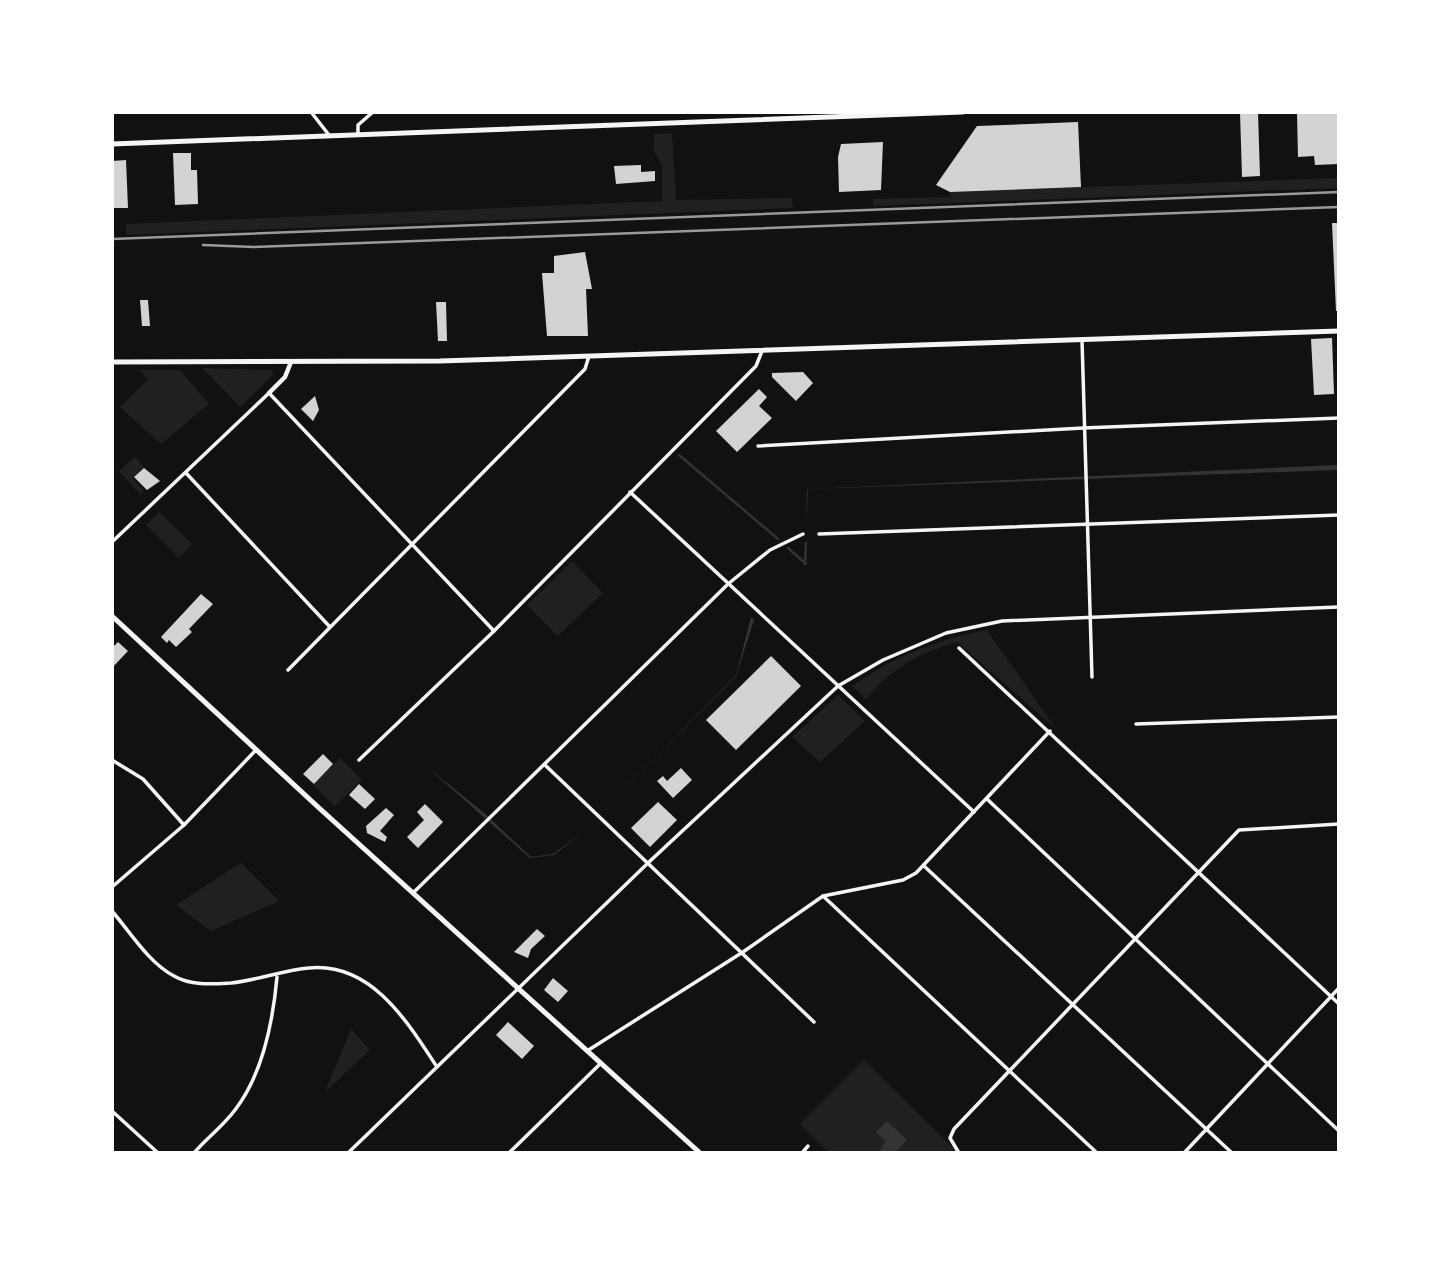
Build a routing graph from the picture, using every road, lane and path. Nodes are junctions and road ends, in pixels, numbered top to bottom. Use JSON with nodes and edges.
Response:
{"nodes":[{"id":1,"x":311,"y":112,"type":"edge"},
{"id":2,"x":373,"y":112,"type":"edge"},
{"id":3,"x":709,"y":112,"type":"edge"},
{"id":4,"x":963,"y":112,"type":"edge"},
{"id":5,"x":927,"y":113,"type":"edge"},
{"id":6,"x":709,"y":121,"type":"junction"},
{"id":7,"x":358,"y":134,"type":"junction"},
{"id":8,"x":329,"y":135,"type":"junction"},
{"id":9,"x":112,"y":144,"type":"edge"},
{"id":10,"x":1339,"y":331,"type":"edge"},
{"id":11,"x":1082,"y":340,"type":"junction"},
{"id":12,"x":762,"y":351,"type":"junction"},
{"id":13,"x":589,"y":356,"type":"junction"},
{"id":14,"x":112,"y":362,"type":"edge"},
{"id":15,"x":291,"y":362,"type":"junction"},
{"id":16,"x":269,"y":393,"type":"junction"},
{"id":17,"x":1339,"y":418,"type":"edge"},
{"id":18,"x":1083,"y":428,"type":"junction"},
{"id":19,"x":758,"y":446,"type":"dead end"},
{"id":20,"x":186,"y":473,"type":"junction"},
{"id":21,"x":630,"y":492,"type":"junction"},
{"id":22,"x":1339,"y":515,"type":"edge"},
{"id":23,"x":1087,"y":525,"type":"junction"},
{"id":24,"x":803,"y":534,"type":"dead end"},
{"id":25,"x":819,"y":534,"type":"dead end"},
{"id":26,"x":112,"y":542,"type":"edge"},
{"id":27,"x":413,"y":544,"type":"junction"},
{"id":28,"x":728,"y":584,"type":"junction"},
{"id":29,"x":1339,"y":607,"type":"edge"},
{"id":30,"x":112,"y":616,"type":"edge"},
{"id":31,"x":1092,"y":618,"type":"junction"},
{"id":32,"x":330,"y":627,"type":"junction"},
{"id":33,"x":494,"y":631,"type":"junction"},
{"id":34,"x":959,"y":648,"type":"dead end"},
{"id":35,"x":288,"y":670,"type":"dead end"},
{"id":36,"x":1092,"y":677,"type":"dead end"},
{"id":37,"x":838,"y":686,"type":"junction"},
{"id":38,"x":1339,"y":717,"type":"edge"},
{"id":39,"x":1136,"y":724,"type":"dead end"},
{"id":40,"x":1050,"y":731,"type":"junction"},
{"id":41,"x":256,"y":750,"type":"junction"},
{"id":42,"x":112,"y":760,"type":"edge"},
{"id":43,"x":359,"y":760,"type":"dead end"},
{"id":44,"x":545,"y":765,"type":"junction"},
{"id":45,"x":987,"y":799,"type":"junction"},
{"id":46,"x":974,"y":812,"type":"junction"},
{"id":47,"x":1339,"y":824,"type":"edge"},
{"id":48,"x":184,"y":825,"type":"junction"},
{"id":49,"x":649,"y":862,"type":"junction"},
{"id":50,"x":924,"y":866,"type":"junction"},
{"id":51,"x":1199,"y":873,"type":"junction"},
{"id":52,"x":112,"y":887,"type":"edge"},
{"id":53,"x":413,"y":892,"type":"junction"},
{"id":54,"x":823,"y":896,"type":"junction"},
{"id":55,"x":112,"y":911,"type":"edge"},
{"id":56,"x":1137,"y":939,"type":"junction"},
{"id":57,"x":743,"y":952,"type":"junction"},
{"id":58,"x":277,"y":976,"type":"junction"},
{"id":59,"x":519,"y":988,"type":"junction"},
{"id":60,"x":1339,"y":988,"type":"edge"},
{"id":61,"x":1331,"y":996,"type":"junction"},
{"id":62,"x":1339,"y":1004,"type":"edge"},
{"id":63,"x":1074,"y":1006,"type":"junction"},
{"id":64,"x":814,"y":1022,"type":"dead end"},
{"id":65,"x":587,"y":1051,"type":"junction"},
{"id":66,"x":600,"y":1063,"type":"junction"},
{"id":67,"x":1269,"y":1063,"type":"junction"},
{"id":68,"x":437,"y":1068,"type":"junction"},
{"id":69,"x":1011,"y":1073,"type":"junction"},
{"id":70,"x":112,"y":1111,"type":"edge"},
{"id":71,"x":1206,"y":1129,"type":"junction"},
{"id":72,"x":1339,"y":1131,"type":"edge"},
{"id":73,"x":808,"y":1146,"type":"dead end"},
{"id":74,"x":351,"y":1152,"type":"edge"},
{"id":75,"x":158,"y":1153,"type":"edge"},
{"id":76,"x":194,"y":1153,"type":"edge"},
{"id":77,"x":509,"y":1153,"type":"edge"},
{"id":78,"x":700,"y":1153,"type":"edge"},
{"id":79,"x":802,"y":1153,"type":"edge"},
{"id":80,"x":959,"y":1153,"type":"edge"},
{"id":81,"x":1097,"y":1153,"type":"edge"},
{"id":82,"x":1184,"y":1153,"type":"edge"},
{"id":83,"x":1232,"y":1153,"type":"edge"}],
"edges":[{"from":1,"to":8,"type":"street"},
{"from":2,"to":7,"type":"street"},
{"from":3,"to":6,"type":"street"},
{"from":4,"to":5,"type":"main road"},
{"from":5,"to":6,"type":"main road"},
{"from":6,"to":7,"type":"main road"},
{"from":7,"to":8,"type":"main road"},
{"from":8,"to":9,"type":"main road"},
{"from":10,"to":11,"type":"main road"},
{"from":11,"to":12,"type":"main road"},
{"from":11,"to":18,"type":"street"},
{"from":12,"to":13,"type":"main road"},
{"from":12,"to":21,"type":"street"},
{"from":13,"to":15,"type":"main road"},
{"from":13,"to":27,"type":"street"},
{"from":14,"to":15,"type":"main road"},
{"from":15,"to":16,"type":"street"},
{"from":16,"to":20,"type":"street"},
{"from":16,"to":27,"type":"street"},
{"from":17,"to":18,"type":"street"},
{"from":18,"to":19,"type":"street"},
{"from":18,"to":23,"type":"street"},
{"from":20,"to":26,"type":"street"},
{"from":20,"to":32,"type":"street"},
{"from":21,"to":28,"type":"street"},
{"from":21,"to":33,"type":"street"},
{"from":22,"to":23,"type":"street"},
{"from":23,"to":25,"type":"street"},
{"from":23,"to":31,"type":"street"},
{"from":24,"to":28,"type":"street"},
{"from":27,"to":32,"type":"street"},
{"from":27,"to":33,"type":"street"},
{"from":28,"to":37,"type":"street"},
{"from":28,"to":44,"type":"street"},
{"from":29,"to":31,"type":"street"},
{"from":30,"to":41,"type":"main road"},
{"from":31,"to":36,"type":"street"},
{"from":31,"to":37,"type":"street"},
{"from":32,"to":35,"type":"street"},
{"from":33,"to":43,"type":"street"},
{"from":34,"to":40,"type":"street"},
{"from":37,"to":46,"type":"street"},
{"from":37,"to":49,"type":"street"},
{"from":38,"to":39,"type":"street"},
{"from":40,"to":45,"type":"street"},
{"from":40,"to":51,"type":"street"},
{"from":41,"to":48,"type":"street"},
{"from":41,"to":53,"type":"main road"},
{"from":42,"to":48,"type":"street"},
{"from":44,"to":49,"type":"street"},
{"from":44,"to":53,"type":"street"},
{"from":45,"to":46,"type":"street"},
{"from":45,"to":56,"type":"street"},
{"from":46,"to":50,"type":"street"},
{"from":47,"to":51,"type":"street"},
{"from":48,"to":52,"type":"street"},
{"from":49,"to":57,"type":"street"},
{"from":49,"to":59,"type":"street"},
{"from":50,"to":54,"type":"street"},
{"from":50,"to":63,"type":"street"},
{"from":51,"to":56,"type":"street"},
{"from":51,"to":61,"type":"street"},
{"from":53,"to":59,"type":"main road"},
{"from":54,"to":57,"type":"street"},
{"from":54,"to":69,"type":"street"},
{"from":55,"to":58,"type":"street"},
{"from":56,"to":63,"type":"street"},
{"from":56,"to":67,"type":"street"},
{"from":57,"to":64,"type":"street"},
{"from":57,"to":65,"type":"street"},
{"from":58,"to":68,"type":"street"},
{"from":58,"to":76,"type":"street"},
{"from":59,"to":65,"type":"main road"},
{"from":59,"to":68,"type":"street"},
{"from":60,"to":61,"type":"street"},
{"from":61,"to":62,"type":"street"},
{"from":61,"to":67,"type":"street"},
{"from":63,"to":69,"type":"street"},
{"from":63,"to":71,"type":"street"},
{"from":65,"to":66,"type":"main road"},
{"from":66,"to":77,"type":"street"},
{"from":66,"to":78,"type":"main road"},
{"from":67,"to":71,"type":"street"},
{"from":67,"to":72,"type":"street"},
{"from":68,"to":74,"type":"street"},
{"from":69,"to":80,"type":"street"},
{"from":69,"to":81,"type":"street"},
{"from":70,"to":75,"type":"street"},
{"from":71,"to":82,"type":"street"},
{"from":71,"to":83,"type":"street"},
{"from":73,"to":79,"type":"street"}]}
